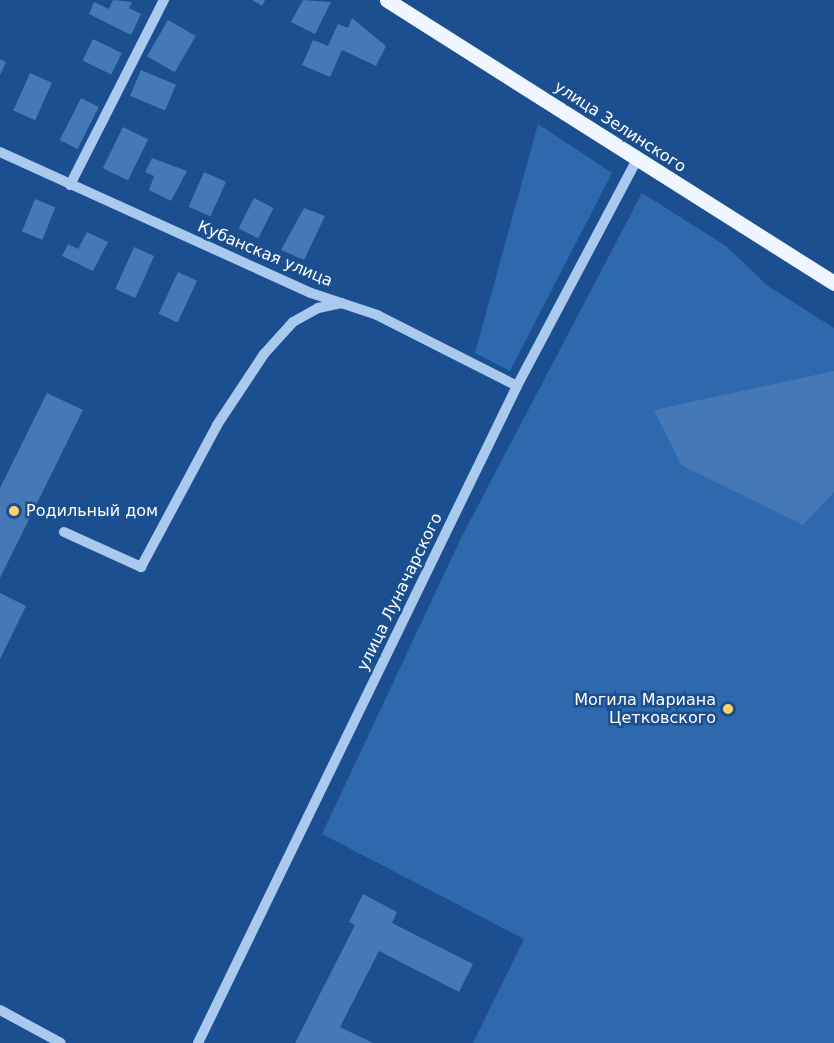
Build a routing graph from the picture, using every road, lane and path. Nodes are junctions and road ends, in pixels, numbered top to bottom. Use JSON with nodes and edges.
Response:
{"nodes":[{"id":1,"x":164,"y":0,"type":"edge"},
{"id":2,"x":387,"y":0,"type":"edge"},
{"id":3,"x":0,"y":152,"type":"edge"},
{"id":4,"x":637,"y":159,"type":"junction"},
{"id":5,"x":70,"y":185,"type":"junction"},
{"id":6,"x":834,"y":283,"type":"edge"},
{"id":7,"x":342,"y":303,"type":"junction"},
{"id":8,"x":517,"y":386,"type":"junction"},
{"id":9,"x":64,"y":532,"type":"dead end"},
{"id":10,"x":0,"y":1010,"type":"edge"},
{"id":11,"x":61,"y":1043,"type":"edge"},
{"id":12,"x":198,"y":1043,"type":"edge"}],
"edges":[{"from":1,"to":5,"type":"street"},
{"from":2,"to":4,"type":"main road","name":"улица Зелинского"},
{"from":3,"to":5,"type":"street","name":"Кубанская улица"},
{"from":4,"to":6,"type":"main road","name":"улица Зелинского"},
{"from":4,"to":8,"type":"street","name":"улица Луначарского"},
{"from":5,"to":7,"type":"street","name":"Кубанская улица"},
{"from":7,"to":8,"type":"street","name":"Кубанская улица"},
{"from":7,"to":9,"type":"street"},
{"from":8,"to":12,"type":"street","name":"улица Луначарского"},
{"from":10,"to":11,"type":"street"}]}
